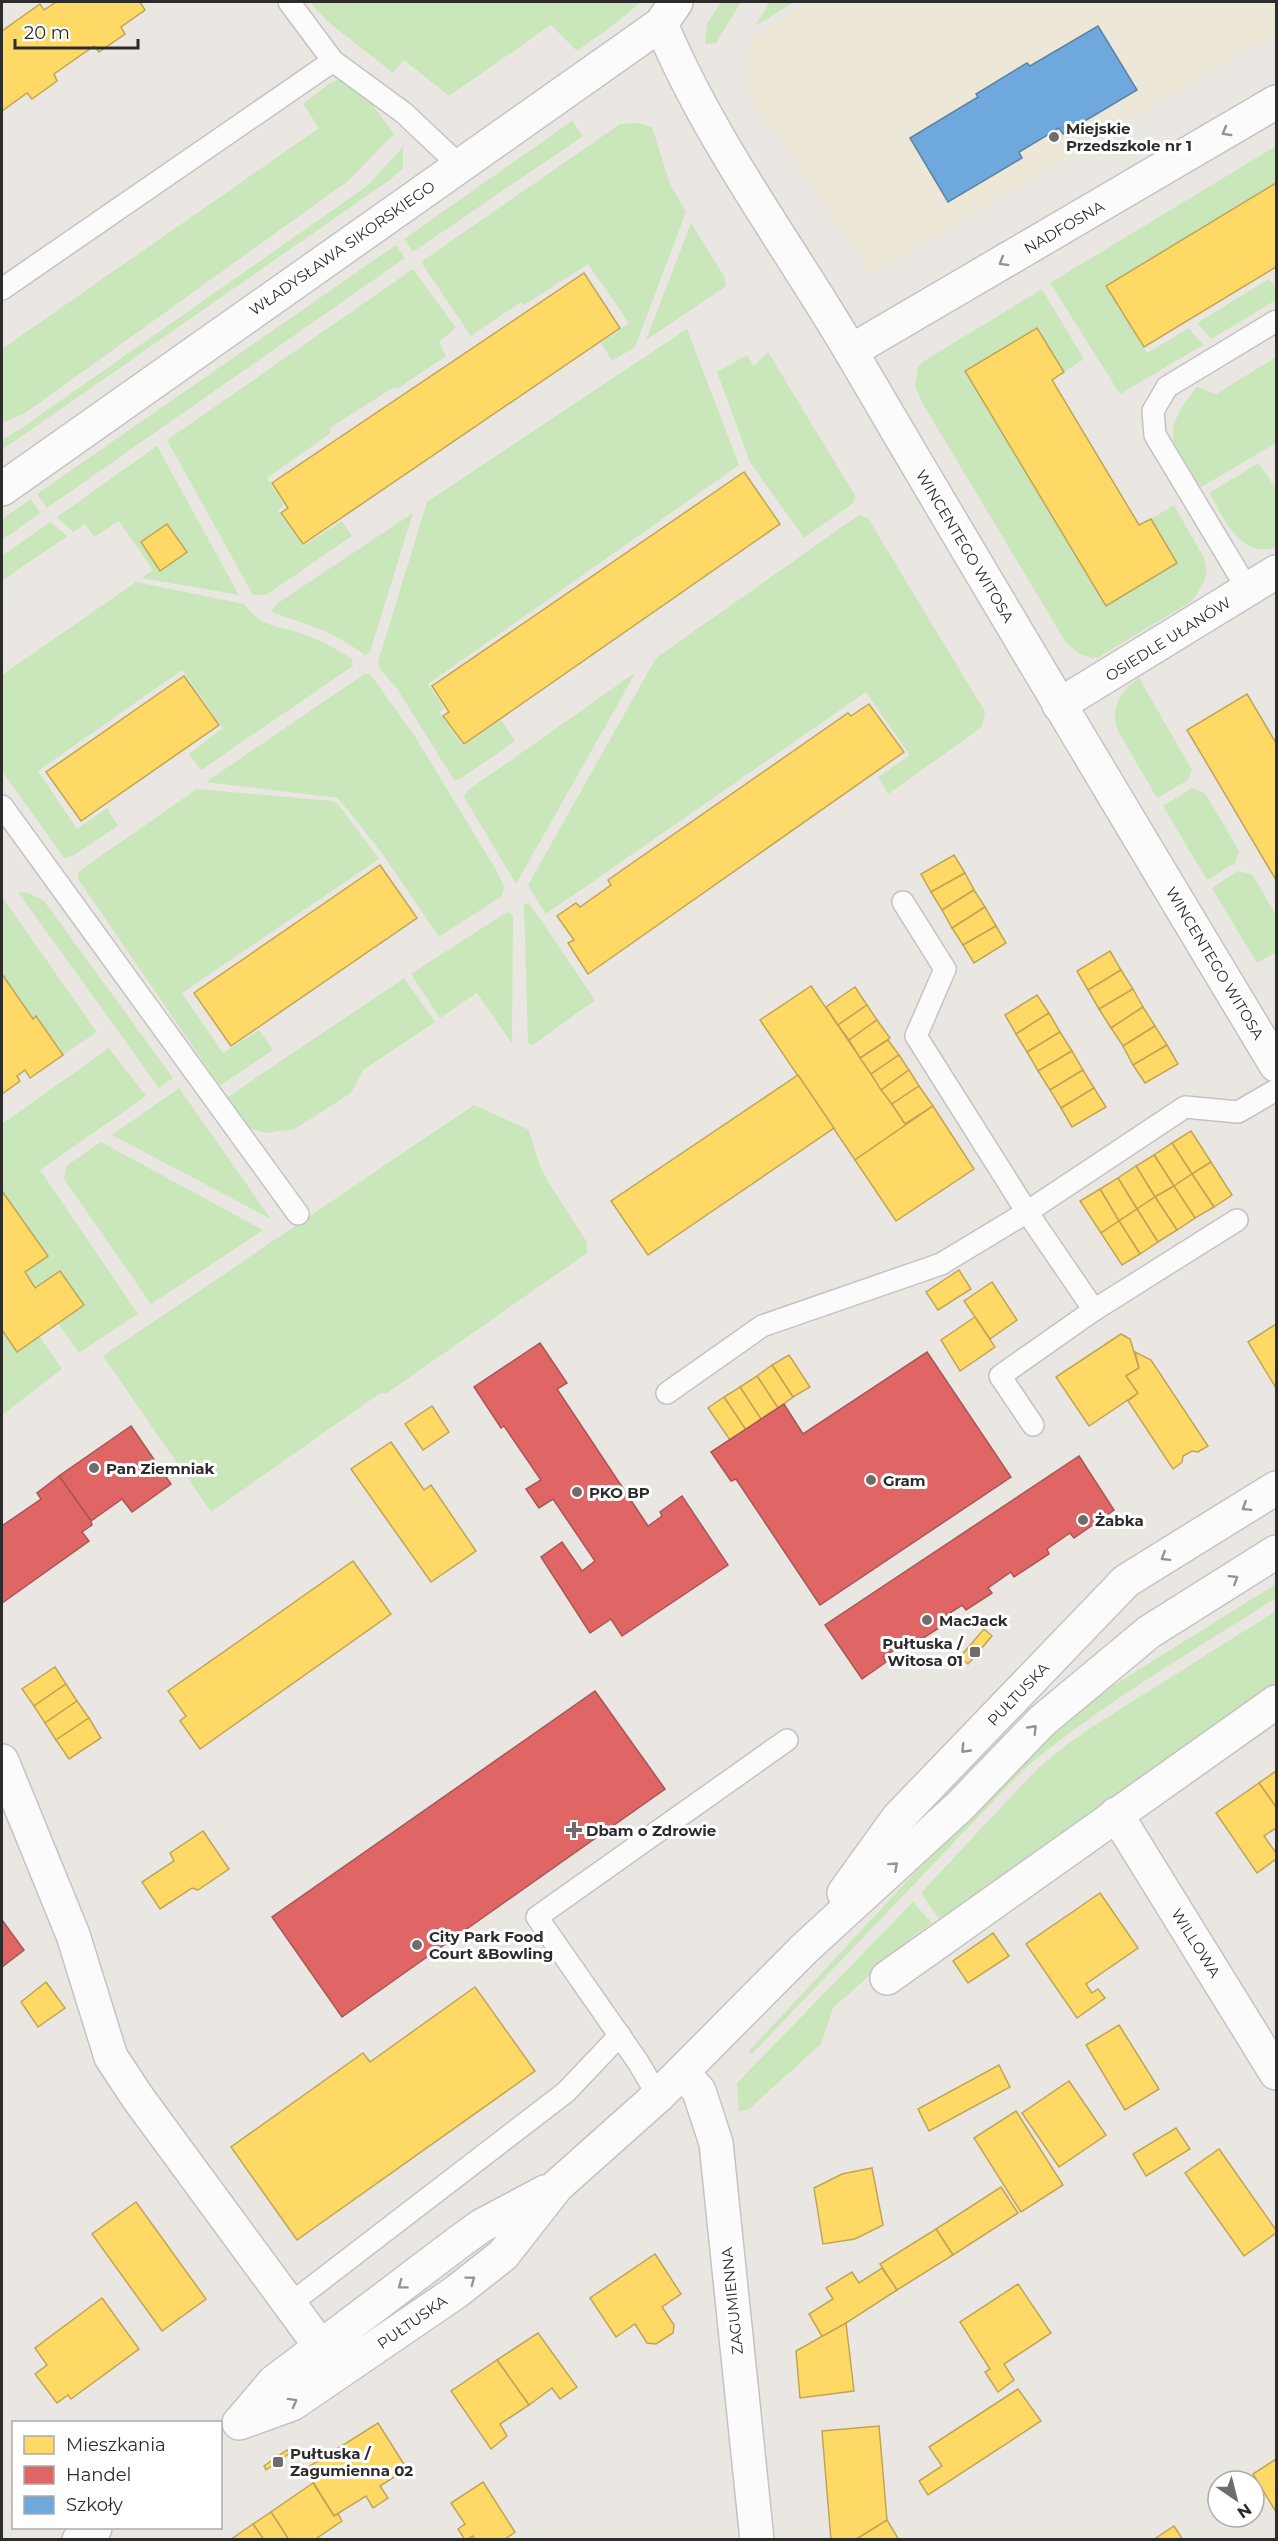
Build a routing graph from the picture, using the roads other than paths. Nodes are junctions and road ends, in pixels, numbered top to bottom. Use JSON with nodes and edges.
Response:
{"nodes":[{"id":1,"x":289,"y":2,"type":"edge"},
{"id":2,"x":669,"y":13,"type":"edge"},
{"id":3,"x":333,"y":61,"type":"junction"},
{"id":4,"x":1276,"y":102,"type":"edge"},
{"id":5,"x":459,"y":165,"type":"junction"},
{"id":6,"x":2,"y":289,"type":"edge"},
{"id":7,"x":1276,"y":321,"type":"edge"},
{"id":8,"x":850,"y":351,"type":"junction"},
{"id":9,"x":2,"y":489,"type":"edge"},
{"id":10,"x":1276,"y":572,"type":"edge"},
{"id":11,"x":1248,"y":590,"type":"junction"},
{"id":12,"x":1059,"y":705,"type":"junction"},
{"id":13,"x":2,"y":806,"type":"edge"},
{"id":14,"x":903,"y":903,"type":"dead end"},
{"id":15,"x":1276,"y":1065,"type":"edge"},
{"id":16,"x":1276,"y":1090,"type":"edge"},
{"id":17,"x":1027,"y":1212,"type":"junction"},
{"id":18,"x":298,"y":1214,"type":"dead end"},
{"id":19,"x":1237,"y":1220,"type":"dead end"},
{"id":20,"x":1094,"y":1311,"type":"junction"},
{"id":21,"x":667,"y":1393,"type":"dead end"},
{"id":22,"x":1033,"y":1425,"type":"dead end"},
{"id":23,"x":1276,"y":1488,"type":"edge"},
{"id":24,"x":1276,"y":1552,"type":"edge"},
{"id":25,"x":1276,"y":1702,"type":"edge"},
{"id":26,"x":786,"y":1740,"type":"dead end"},
{"id":27,"x":2,"y":1761,"type":"edge"},
{"id":28,"x":1116,"y":1814,"type":"junction"},
{"id":29,"x":805,"y":1948,"type":"junction"},
{"id":30,"x":887,"y":1978,"type":"dead end"},
{"id":31,"x":620,"y":2035,"type":"junction"},
{"id":32,"x":682,"y":2072,"type":"junction"},
{"id":33,"x":1276,"y":2073,"type":"edge"},
{"id":34,"x":658,"y":2096,"type":"junction"},
{"id":35,"x":557,"y":2186,"type":"junction"},
{"id":36,"x":290,"y":2304,"type":"junction"},
{"id":37,"x":321,"y":2347,"type":"junction"},
{"id":38,"x":230,"y":2430,"type":"edge"},
{"id":39,"x":94,"y":2529,"type":"edge"},
{"id":40,"x":79,"y":2540,"type":"edge"},
{"id":41,"x":757,"y":2540,"type":"edge"}],
"edges":[{"from":1,"to":3,"type":"lane"},
{"from":2,"to":5,"type":"street","name":"WŁADYSŁAWA SIKORSKIEGO"},
{"from":2,"to":8,"type":"street","name":"WINCENTEGO WITOSA"},
{"from":3,"to":5,"type":"lane"},
{"from":3,"to":6,"type":"lane"},
{"from":4,"to":8,"type":"street","name":"NADFOSNA","one_way":true},
{"from":5,"to":9,"type":"street","name":"WŁADYSŁAWA SIKORSKIEGO"},
{"from":7,"to":11,"type":"lane"},
{"from":8,"to":12,"type":"street","name":"WINCENTEGO WITOSA"},
{"from":10,"to":11,"type":"street","name":"OSIEDLE UŁANÓW"},
{"from":11,"to":12,"type":"street","name":"OSIEDLE UŁANÓW"},
{"from":12,"to":15,"type":"street","name":"WINCENTEGO WITOSA"},
{"from":13,"to":18,"type":"lane"},
{"from":14,"to":17,"type":"lane"},
{"from":16,"to":17,"type":"lane"},
{"from":17,"to":20,"type":"lane"},
{"from":17,"to":21,"type":"lane"},
{"from":19,"to":20,"type":"lane"},
{"from":20,"to":22,"type":"lane"},
{"from":23,"to":29,"type":"street","name":"PUŁTUSKA","one_way":true},
{"from":29,"to":24,"type":"street","name":"PUŁTUSKA","one_way":true},
{"from":25,"to":28,"type":"street"},
{"from":26,"to":31,"type":"lane"},
{"from":27,"to":36,"type":"street"},
{"from":28,"to":30,"type":"street"},
{"from":28,"to":33,"type":"street","name":"WILLOWA"},
{"from":29,"to":32,"type":"street","name":"PUŁTUSKA"},
{"from":31,"to":34,"type":"lane"},
{"from":31,"to":36,"type":"lane"},
{"from":32,"to":34,"type":"street","name":"PUŁTUSKA"},
{"from":32,"to":41,"type":"street","name":"ZAGUMIENNA"},
{"from":34,"to":35,"type":"street","name":"PUŁTUSKA"},
{"from":35,"to":37,"type":"street","name":"PUŁTUSKA","one_way":true},
{"from":38,"to":35,"type":"street","name":"PUŁTUSKA","one_way":true},
{"from":36,"to":37,"type":"street"},
{"from":37,"to":38,"type":"street","name":"PUŁTUSKA"},
{"from":39,"to":40,"type":"street"}]}
